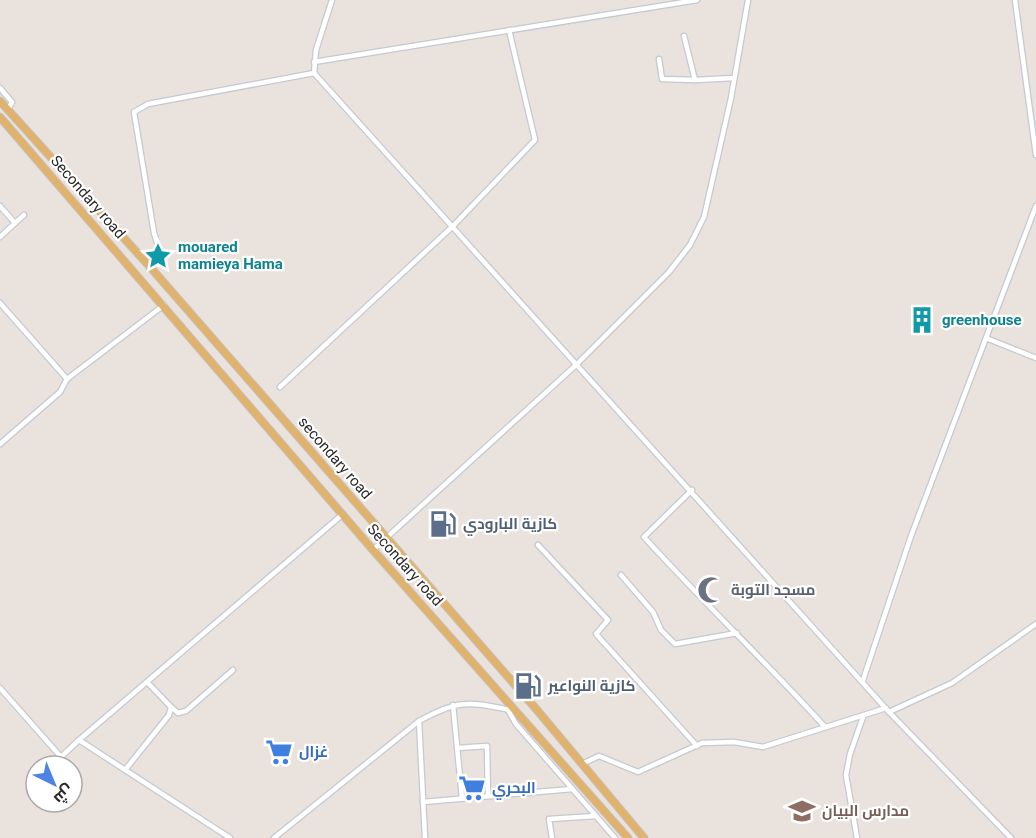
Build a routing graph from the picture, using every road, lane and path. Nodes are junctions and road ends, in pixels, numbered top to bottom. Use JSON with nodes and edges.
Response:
{"nodes":[{"id":1,"x":332,"y":0,"type":"edge"},
{"id":2,"x":697,"y":0,"type":"edge"},
{"id":3,"x":748,"y":0,"type":"edge"},
{"id":4,"x":1014,"y":0,"type":"edge"},
{"id":5,"x":509,"y":30,"type":"junction"},
{"id":6,"x":684,"y":36,"type":"dead end"},
{"id":7,"x":659,"y":59,"type":"dead end"},
{"id":8,"x":314,"y":62,"type":"junction"},
{"id":9,"x":314,"y":73,"type":"junction"},
{"id":10,"x":734,"y":78,"type":"junction"},
{"id":11,"x":695,"y":80,"type":"junction"},
{"id":12,"x":0,"y":88,"type":"edge"},
{"id":13,"x":0,"y":101,"type":"edge"},
{"id":14,"x":8,"y":110,"type":"junction"},
{"id":15,"x":0,"y":117,"type":"edge"},
{"id":16,"x":1036,"y":155,"type":"edge"},
{"id":17,"x":0,"y":206,"type":"edge"},
{"id":18,"x":1036,"y":206,"type":"edge"},
{"id":19,"x":24,"y":215,"type":"dead end"},
{"id":20,"x":15,"y":223,"type":"junction"},
{"id":21,"x":453,"y":226,"type":"junction"},
{"id":22,"x":0,"y":237,"type":"edge"},
{"id":23,"x":151,"y":268,"type":"junction"},
{"id":24,"x":0,"y":303,"type":"edge"},
{"id":25,"x":164,"y":305,"type":"junction"},
{"id":26,"x":986,"y":338,"type":"junction"},
{"id":27,"x":1036,"y":358,"type":"edge"},
{"id":28,"x":576,"y":365,"type":"junction"},
{"id":29,"x":67,"y":379,"type":"junction"},
{"id":30,"x":280,"y":387,"type":"dead end"},
{"id":31,"x":0,"y":444,"type":"edge"},
{"id":32,"x":692,"y":490,"type":"junction"},
{"id":33,"x":343,"y":514,"type":"junction"},
{"id":34,"x":386,"y":537,"type":"junction"},
{"id":35,"x":538,"y":545,"type":"dead end"},
{"id":36,"x":373,"y":549,"type":"junction"},
{"id":37,"x":621,"y":575,"type":"dead end"},
{"id":38,"x":1036,"y":624,"type":"edge"},
{"id":39,"x":737,"y":633,"type":"junction"},
{"id":40,"x":233,"y":670,"type":"dead end"},
{"id":41,"x":863,"y":680,"type":"junction"},
{"id":42,"x":147,"y":682,"type":"junction"},
{"id":43,"x":0,"y":688,"type":"edge"},
{"id":44,"x":453,"y":705,"type":"junction"},
{"id":45,"x":171,"y":707,"type":"junction"},
{"id":46,"x":507,"y":710,"type":"junction"},
{"id":47,"x":888,"y":710,"type":"junction"},
{"id":48,"x":518,"y":712,"type":"junction"},
{"id":49,"x":863,"y":717,"type":"junction"},
{"id":50,"x":419,"y":721,"type":"junction"},
{"id":51,"x":825,"y":727,"type":"junction"},
{"id":52,"x":78,"y":740,"type":"junction"},
{"id":53,"x":697,"y":746,"type":"junction"},
{"id":54,"x":457,"y":748,"type":"junction"},
{"id":55,"x":581,"y":765,"type":"junction"},
{"id":56,"x":125,"y":770,"type":"junction"},
{"id":57,"x":572,"y":789,"type":"junction"},
{"id":58,"x":488,"y":796,"type":"junction"},
{"id":59,"x":462,"y":798,"type":"junction"},
{"id":60,"x":423,"y":802,"type":"junction"},
{"id":61,"x":596,"y":816,"type":"junction"},
{"id":62,"x":230,"y":838,"type":"edge"},
{"id":63,"x":274,"y":838,"type":"edge"},
{"id":64,"x":425,"y":838,"type":"edge"},
{"id":65,"x":552,"y":838,"type":"edge"},
{"id":66,"x":615,"y":838,"type":"edge"},
{"id":67,"x":628,"y":838,"type":"edge"},
{"id":68,"x":644,"y":838,"type":"edge"},
{"id":69,"x":857,"y":838,"type":"edge"},
{"id":70,"x":1011,"y":838,"type":"edge"}],
"edges":[{"from":1,"to":8,"type":"street"},
{"from":2,"to":5,"type":"street"},
{"from":3,"to":10,"type":"street"},
{"from":4,"to":16,"type":"street"},
{"from":5,"to":8,"type":"street"},
{"from":5,"to":21,"type":"street"},
{"from":6,"to":11,"type":"street"},
{"from":7,"to":11,"type":"street"},
{"from":8,"to":9,"type":"street"},
{"from":9,"to":21,"type":"street"},
{"from":9,"to":23,"type":"street"},
{"from":10,"to":11,"type":"street"},
{"from":10,"to":28,"type":"street"},
{"from":12,"to":14,"type":"street"},
{"from":13,"to":14,"type":"main road","name":"secondary road"},
{"from":14,"to":23,"type":"main road","name":"secondary road"},
{"from":15,"to":25,"type":"main road","name":"Secondary road"},
{"from":17,"to":20,"type":"street"},
{"from":18,"to":26,"type":"street"},
{"from":19,"to":20,"type":"street"},
{"from":20,"to":22,"type":"street"},
{"from":21,"to":28,"type":"street"},
{"from":21,"to":30,"type":"street"},
{"from":23,"to":34,"type":"main road","name":"secondary road"},
{"from":24,"to":29,"type":"street"},
{"from":25,"to":29,"type":"street"},
{"from":25,"to":33,"type":"main road","name":"Secondary road"},
{"from":26,"to":27,"type":"street"},
{"from":26,"to":41,"type":"street"},
{"from":28,"to":32,"type":"street"},
{"from":28,"to":34,"type":"street"},
{"from":29,"to":31,"type":"street"},
{"from":32,"to":39,"type":"street"},
{"from":32,"to":41,"type":"street"},
{"from":33,"to":36,"type":"main road","name":"Secondary road"},
{"from":33,"to":42,"type":"street"},
{"from":34,"to":36,"type":"street"},
{"from":34,"to":55,"type":"main road","name":"secondary road"},
{"from":35,"to":53,"type":"street"},
{"from":36,"to":48,"type":"main road","name":"Secondary road"},
{"from":37,"to":39,"type":"street"},
{"from":38,"to":47,"type":"street"},
{"from":39,"to":51,"type":"street"},
{"from":40,"to":45,"type":"street"},
{"from":41,"to":47,"type":"street"},
{"from":42,"to":45,"type":"street"},
{"from":42,"to":52,"type":"street"},
{"from":43,"to":52,"type":"street"},
{"from":44,"to":46,"type":"street"},
{"from":44,"to":50,"type":"street"},
{"from":44,"to":54,"type":"street"},
{"from":45,"to":56,"type":"street"},
{"from":46,"to":48,"type":"street"},
{"from":46,"to":57,"type":"street"},
{"from":47,"to":49,"type":"street"},
{"from":47,"to":70,"type":"street"},
{"from":48,"to":67,"type":"main road","name":"Secondary road"},
{"from":49,"to":51,"type":"street"},
{"from":49,"to":69,"type":"street"},
{"from":50,"to":60,"type":"street"},
{"from":50,"to":63,"type":"street"},
{"from":51,"to":53,"type":"street"},
{"from":52,"to":56,"type":"street"},
{"from":53,"to":55,"type":"street"},
{"from":54,"to":58,"type":"street"},
{"from":54,"to":59,"type":"street"},
{"from":55,"to":68,"type":"main road","name":"secondary road"},
{"from":56,"to":62,"type":"street"},
{"from":57,"to":58,"type":"street"},
{"from":57,"to":61,"type":"street"},
{"from":58,"to":59,"type":"street"},
{"from":59,"to":60,"type":"street"},
{"from":60,"to":64,"type":"street"},
{"from":61,"to":65,"type":"street"},
{"from":61,"to":66,"type":"street"}]}
